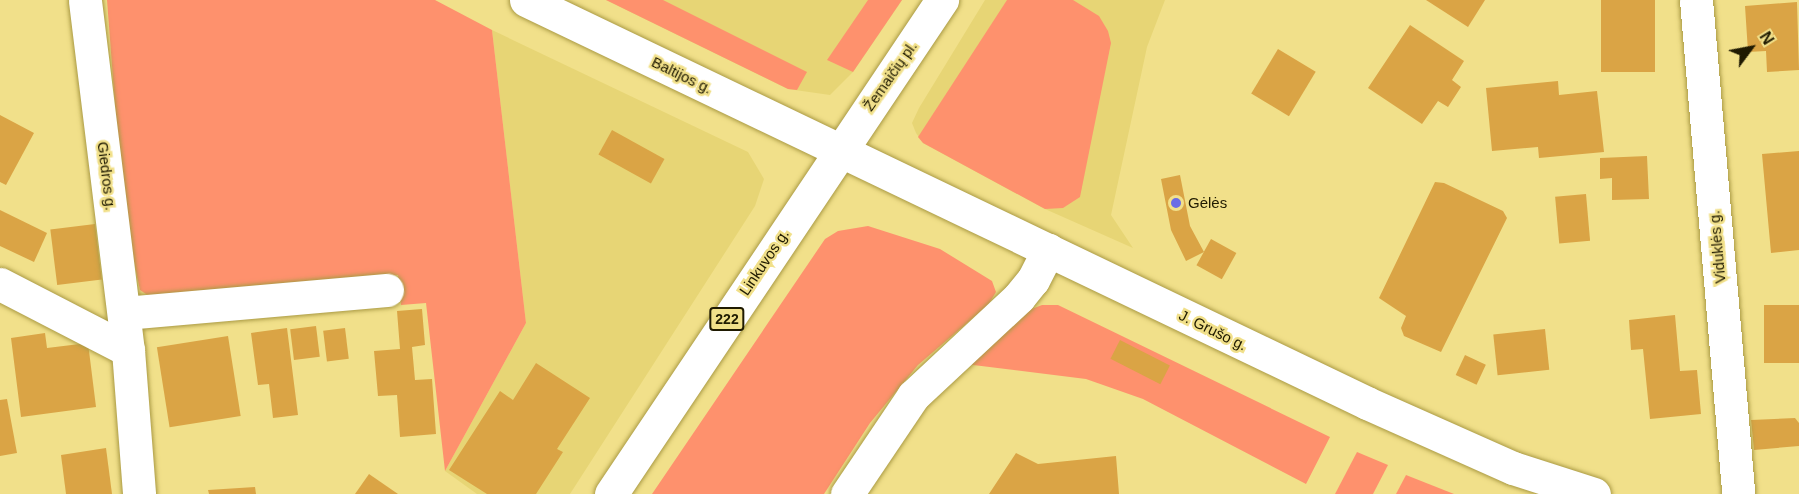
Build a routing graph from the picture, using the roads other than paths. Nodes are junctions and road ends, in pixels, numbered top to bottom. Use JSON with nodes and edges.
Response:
{"nodes":[{"id":1,"x":526,"y":0,"type":"edge"},
{"id":2,"x":942,"y":0,"type":"edge"},
{"id":3,"x":1696,"y":0,"type":"edge"},
{"id":4,"x":85,"y":2,"type":"dead end"},
{"id":5,"x":838,"y":151,"type":"junction"},
{"id":6,"x":1048,"y":250,"type":"junction"},
{"id":7,"x":0,"y":285,"type":"edge"},
{"id":8,"x":387,"y":291,"type":"dead end"},
{"id":9,"x":124,"y":313,"type":"junction"},
{"id":10,"x":128,"y":350,"type":"junction"},
{"id":11,"x":139,"y":494,"type":"edge"},
{"id":12,"x":611,"y":494,"type":"edge"},
{"id":13,"x":847,"y":494,"type":"edge"},
{"id":14,"x":1594,"y":494,"type":"edge"},
{"id":15,"x":1738,"y":494,"type":"edge"}],
"edges":[{"from":1,"to":5,"type":"main road","name":"Baltijos g."},
{"from":2,"to":5,"type":"main road","name":"Žemaičių pl.","number":"222"},
{"from":3,"to":15,"type":"main road","name":"Viduklės g."},
{"from":4,"to":9,"type":"main road","name":"Giedros g."},
{"from":5,"to":6,"type":"main road","name":"J. Grušo g."},
{"from":5,"to":12,"type":"main road","name":"Linkuvos g.","number":"222"},
{"from":6,"to":13,"type":"main road"},
{"from":6,"to":14,"type":"main road","name":"J. Grušo g."},
{"from":7,"to":10,"type":"main road"},
{"from":8,"to":9,"type":"main road"},
{"from":9,"to":10,"type":"main road","name":"Giedros g."},
{"from":10,"to":11,"type":"main road","name":"Giedros g."}]}
